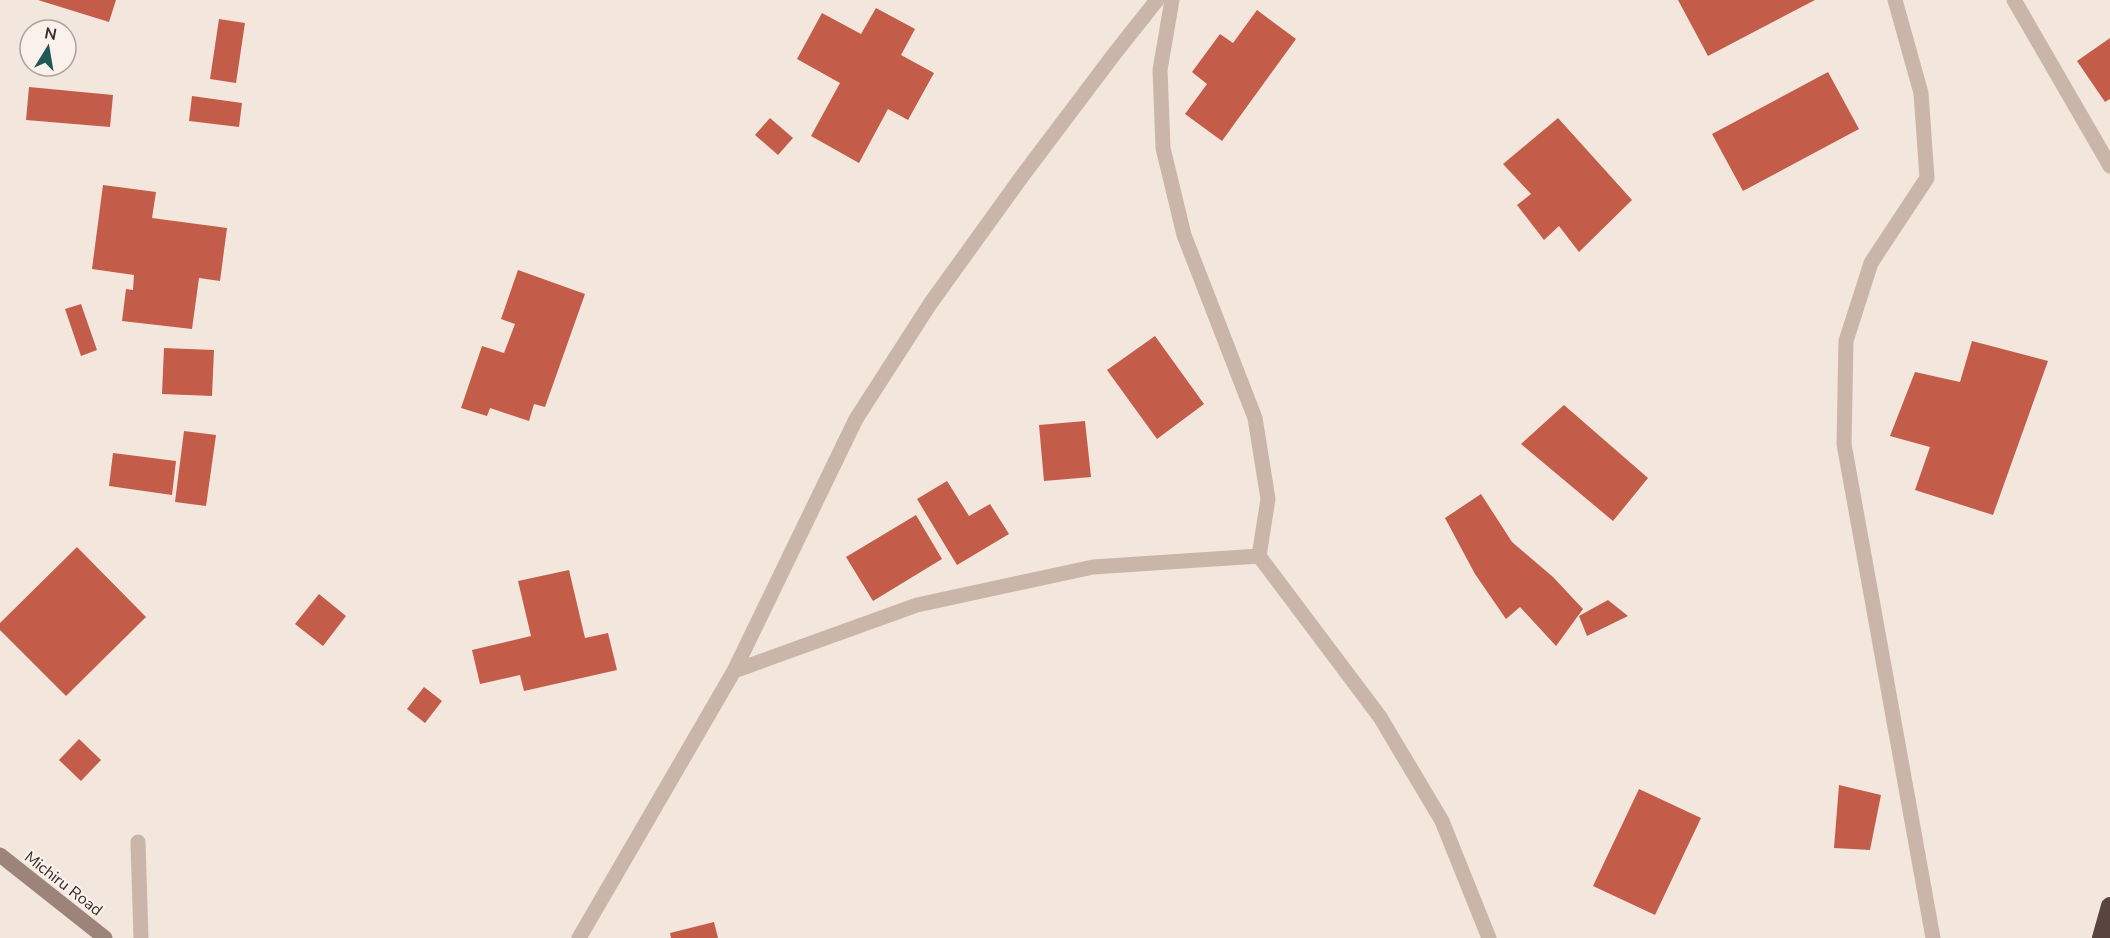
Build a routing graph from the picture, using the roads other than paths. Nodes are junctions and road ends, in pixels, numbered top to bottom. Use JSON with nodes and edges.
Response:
{"nodes":[{"id":1,"x":1157,"y":0,"type":"edge"},
{"id":2,"x":1172,"y":0,"type":"edge"},
{"id":3,"x":1895,"y":0,"type":"edge"},
{"id":4,"x":2014,"y":0,"type":"edge"},
{"id":5,"x":2110,"y":166,"type":"edge"},
{"id":6,"x":1259,"y":556,"type":"junction"},
{"id":7,"x":734,"y":672,"type":"junction"},
{"id":8,"x":138,"y":842,"type":"dead end"},
{"id":9,"x":0,"y":855,"type":"edge"},
{"id":10,"x":2110,"y":906,"type":"edge"},
{"id":11,"x":105,"y":938,"type":"edge"},
{"id":12,"x":141,"y":938,"type":"edge"},
{"id":13,"x":579,"y":938,"type":"edge"},
{"id":14,"x":1489,"y":938,"type":"edge"},
{"id":15,"x":1933,"y":938,"type":"edge"},
{"id":16,"x":2102,"y":938,"type":"edge"}],
"edges":[{"from":1,"to":7,"type":"street"},
{"from":2,"to":6,"type":"street"},
{"from":3,"to":15,"type":"street"},
{"from":4,"to":5,"type":"street"},
{"from":6,"to":7,"type":"street"},
{"from":6,"to":14,"type":"street"},
{"from":7,"to":13,"type":"street"},
{"from":8,"to":12,"type":"street"},
{"from":9,"to":11,"type":"street","name":"Michiru Road"},
{"from":10,"to":16,"type":"highway"}]}
